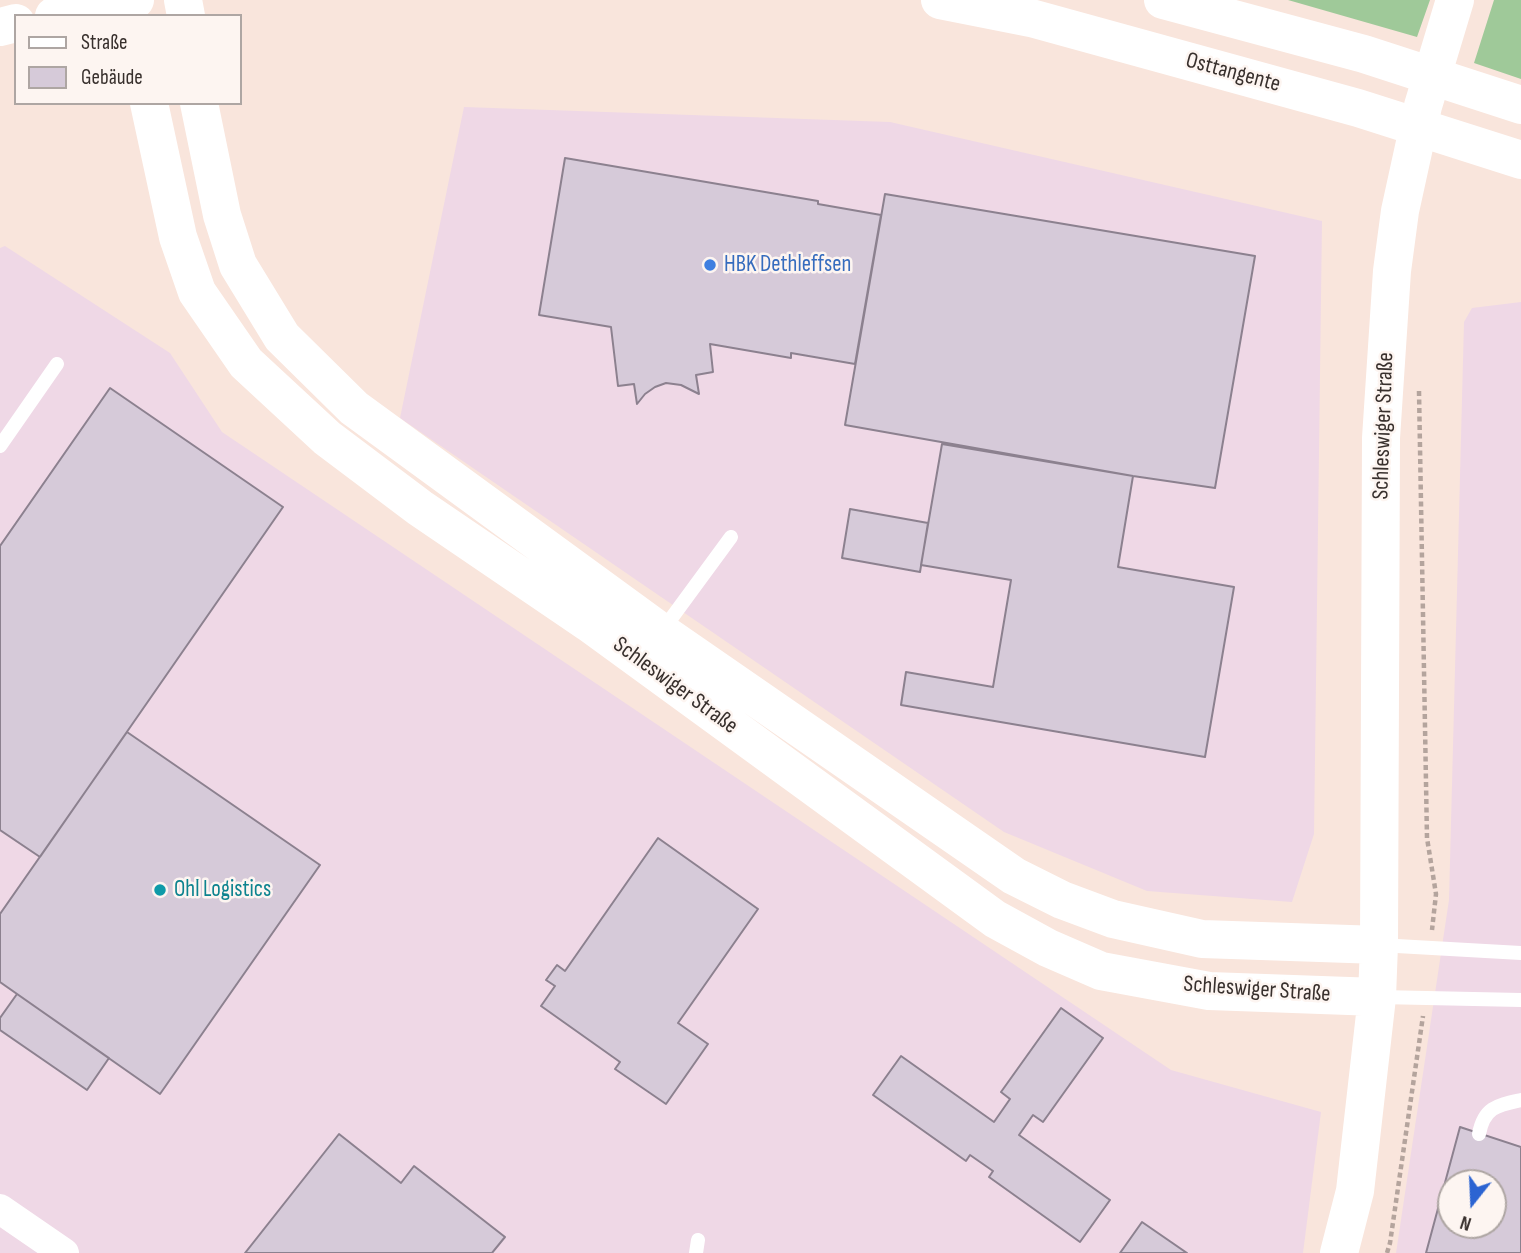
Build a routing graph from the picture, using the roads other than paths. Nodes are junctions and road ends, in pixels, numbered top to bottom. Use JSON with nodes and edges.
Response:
{"nodes":[{"id":1,"x":130,"y":0,"type":"edge"},
{"id":2,"x":135,"y":0,"type":"edge"},
{"id":3,"x":940,"y":0,"type":"edge"},
{"id":4,"x":1163,"y":0,"type":"edge"},
{"id":5,"x":1455,"y":0,"type":"edge"},
{"id":6,"x":64,"y":14,"type":"edge"},
{"id":7,"x":199,"y":105,"type":"edge"},
{"id":8,"x":1521,"y":105,"type":"edge"},
{"id":9,"x":147,"y":112,"type":"edge"},
{"id":10,"x":1521,"y":160,"type":"edge"},
{"id":11,"x":57,"y":364,"type":"dead end"},
{"id":12,"x":0,"y":446,"type":"edge"},
{"id":13,"x":731,"y":537,"type":"dead end"},
{"id":14,"x":651,"y":647,"type":"junction"},
{"id":15,"x":1379,"y":945,"type":"junction"},
{"id":16,"x":1521,"y":953,"type":"edge"},
{"id":17,"x":1377,"y":997,"type":"junction"},
{"id":18,"x":1521,"y":1000,"type":"edge"},
{"id":19,"x":1521,"y":1100,"type":"edge"},
{"id":20,"x":1479,"y":1134,"type":"dead end"},
{"id":21,"x":0,"y":1209,"type":"edge"},
{"id":22,"x":64,"y":1253,"type":"edge"},
{"id":23,"x":1339,"y":1253,"type":"edge"}],
"edges":[{"from":1,"to":2,"type":"main road"},
{"from":1,"to":6,"type":"main road"},
{"from":3,"to":10,"type":"main road","name":"Osttangente"},
{"from":4,"to":8,"type":"main road"},
{"from":5,"to":15,"type":"main road","name":"Schleswiger Straße"},
{"from":7,"to":14,"type":"main road","name":"Schleswiger Straße"},
{"from":9,"to":14,"type":"main road","name":"Schleswiger Straße"},
{"from":11,"to":12,"type":"lane"},
{"from":13,"to":14,"type":"lane"},
{"from":14,"to":15,"type":"main road","name":"Schleswiger Straße"},
{"from":14,"to":17,"type":"main road","name":"Schleswiger Straße"},
{"from":15,"to":16,"type":"lane"},
{"from":15,"to":17,"type":"main road","name":"Schleswiger Straße"},
{"from":17,"to":18,"type":"lane"},
{"from":17,"to":23,"type":"main road","name":"Schleswiger Straße"},
{"from":19,"to":20,"type":"lane"},
{"from":21,"to":22,"type":"street"}]}
